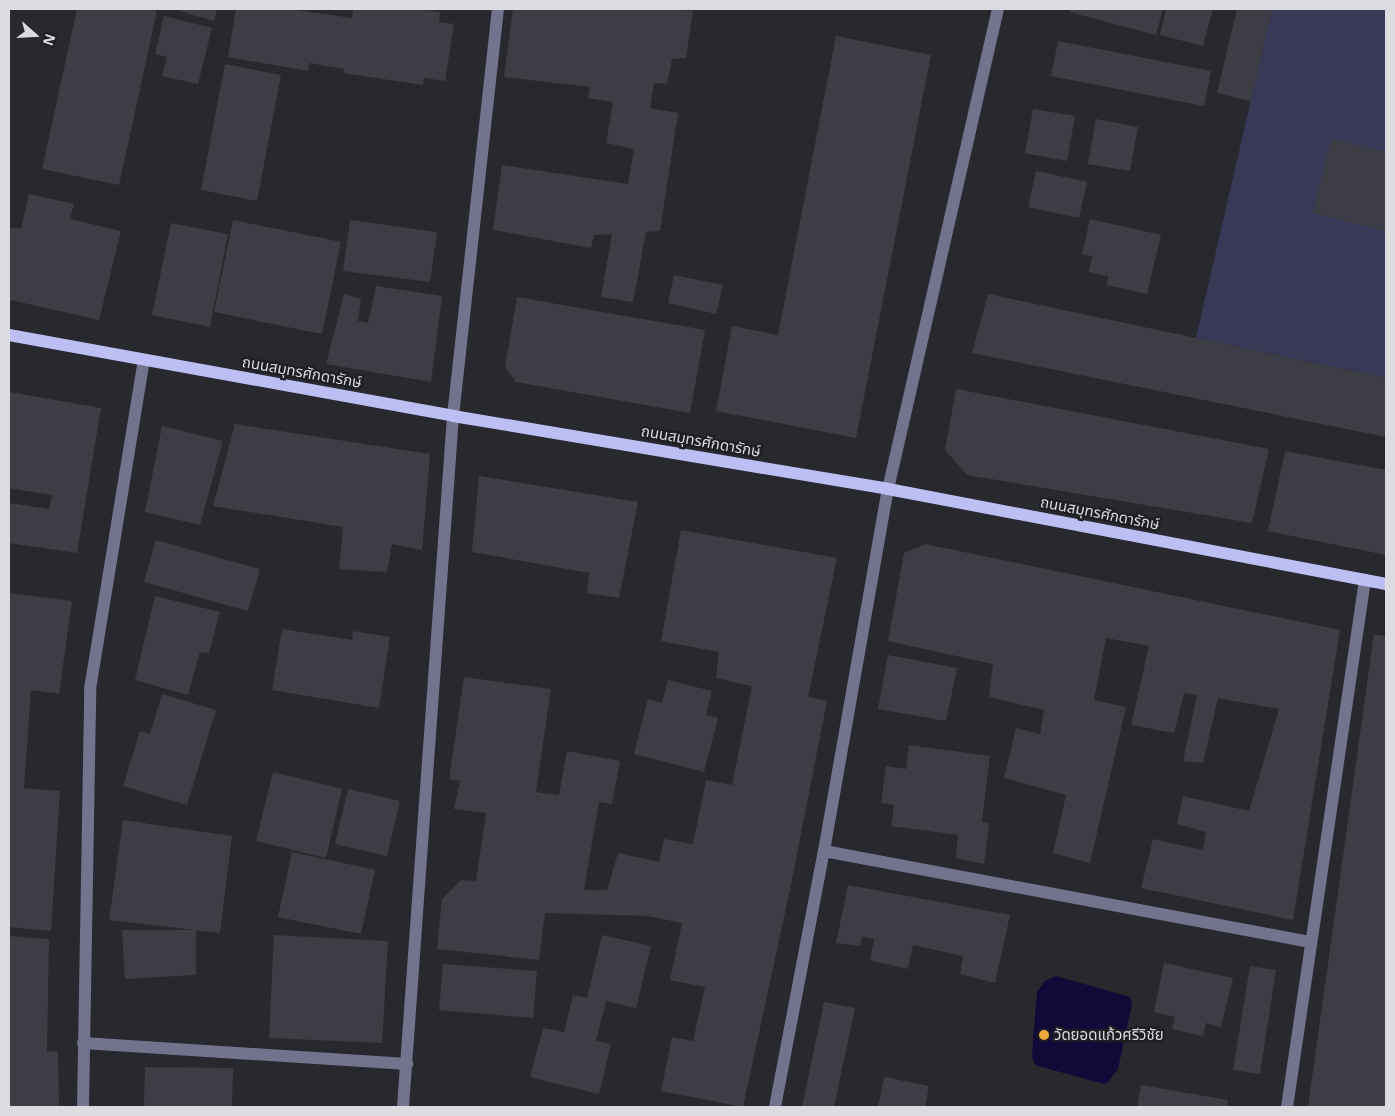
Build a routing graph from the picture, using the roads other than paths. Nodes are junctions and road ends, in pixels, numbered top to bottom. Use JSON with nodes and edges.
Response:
{"nodes":[{"id":1,"x":498,"y":9,"type":"edge"},
{"id":2,"x":998,"y":9,"type":"edge"},
{"id":3,"x":9,"y":335,"type":"edge"},
{"id":4,"x":144,"y":360,"type":"junction"},
{"id":5,"x":453,"y":416,"type":"junction"},
{"id":6,"x":888,"y":489,"type":"junction"},
{"id":7,"x":1365,"y":580,"type":"junction"},
{"id":8,"x":1386,"y":584,"type":"edge"},
{"id":9,"x":824,"y":851,"type":"junction"},
{"id":10,"x":1311,"y":942,"type":"junction"},
{"id":11,"x":83,"y":1043,"type":"junction"},
{"id":12,"x":407,"y":1064,"type":"junction"},
{"id":13,"x":84,"y":1107,"type":"edge"},
{"id":14,"x":403,"y":1107,"type":"edge"},
{"id":15,"x":775,"y":1107,"type":"edge"},
{"id":16,"x":1286,"y":1107,"type":"edge"}],
"edges":[{"from":1,"to":5,"type":"street"},
{"from":2,"to":6,"type":"street"},
{"from":3,"to":4,"type":"main road","name":"ถนนสมุทรศักดารักษ์"},
{"from":4,"to":5,"type":"main road","name":"ถนนสมุทรศักดารักษ์"},
{"from":4,"to":11,"type":"street"},
{"from":5,"to":6,"type":"main road","name":"ถนนสมุทรศักดารักษ์"},
{"from":5,"to":12,"type":"street"},
{"from":6,"to":7,"type":"main road","name":"ถนนสมุทรศักดารักษ์"},
{"from":6,"to":9,"type":"street"},
{"from":7,"to":8,"type":"main road","name":"ถนนสมุทรศักดารักษ์"},
{"from":7,"to":10,"type":"street"},
{"from":9,"to":10,"type":"street"},
{"from":9,"to":15,"type":"street"},
{"from":10,"to":16,"type":"street"},
{"from":11,"to":12,"type":"street"},
{"from":11,"to":13,"type":"street"},
{"from":12,"to":14,"type":"street"}]}
